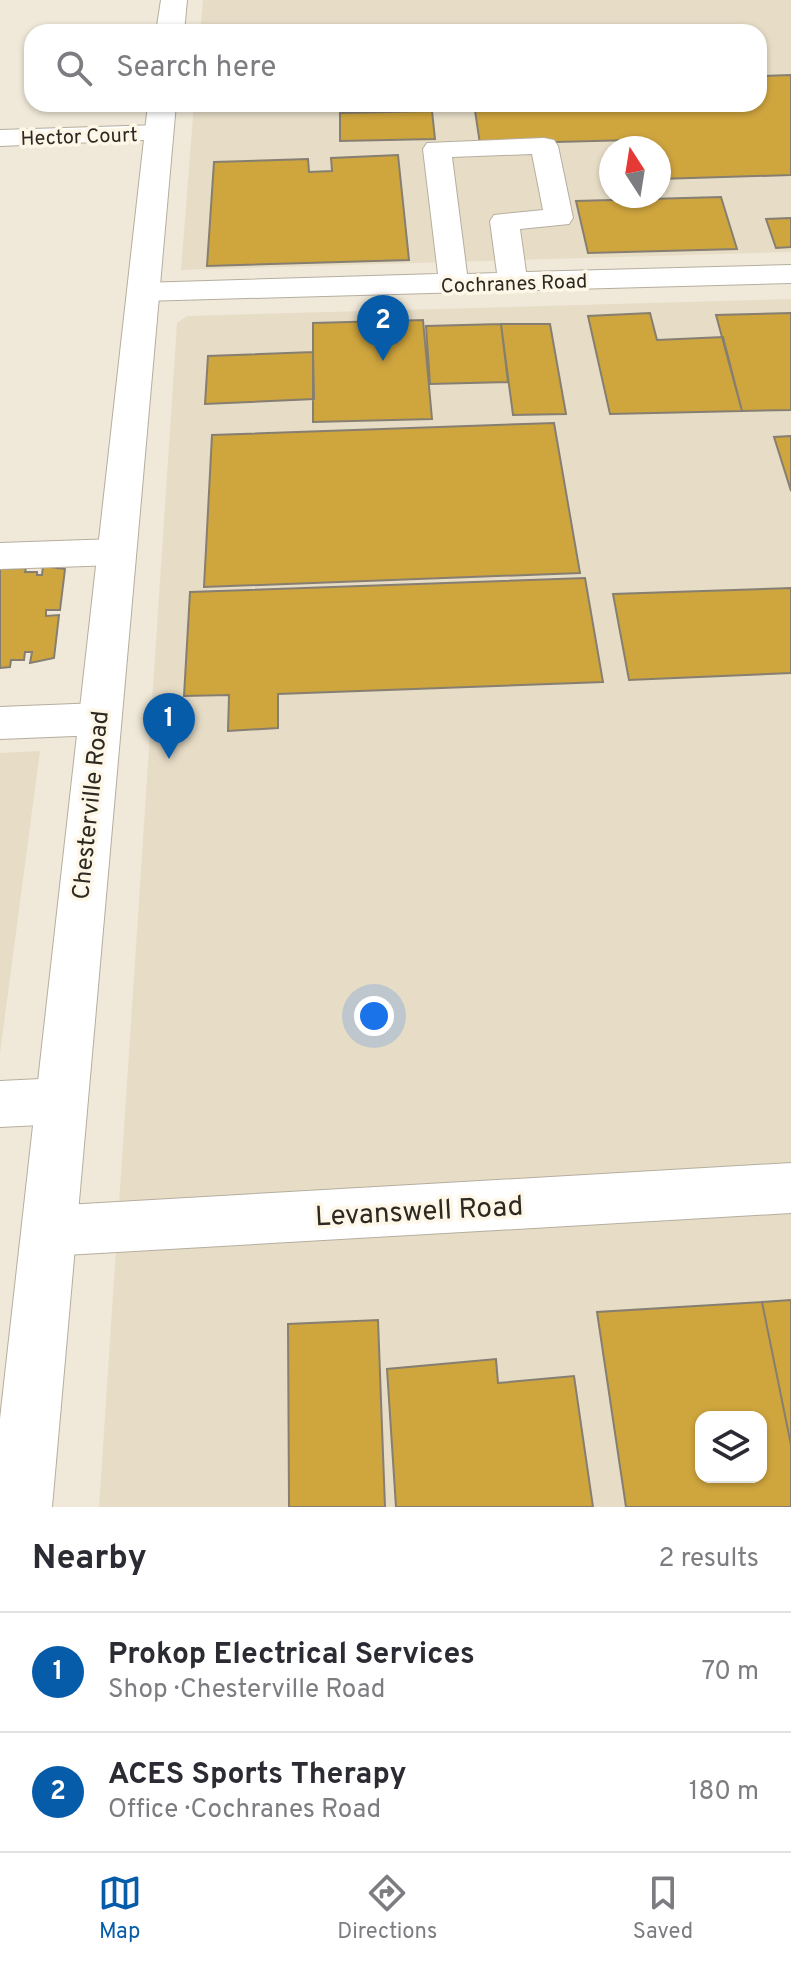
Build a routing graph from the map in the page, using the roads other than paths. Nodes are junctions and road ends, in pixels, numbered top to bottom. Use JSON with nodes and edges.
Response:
{"nodes":[{"id":1,"x":174,"y":0,"type":"edge"},
{"id":2,"x":171,"y":24,"type":"edge"},
{"id":3,"x":160,"y":119,"type":"edge"},
{"id":4,"x":0,"y":138,"type":"edge"},
{"id":5,"x":791,"y":274,"type":"edge"},
{"id":6,"x":513,"y":283,"type":"junction"},
{"id":7,"x":454,"y":285,"type":"junction"},
{"id":8,"x":142,"y":292,"type":"junction"},
{"id":9,"x":115,"y":552,"type":"junction"},
{"id":10,"x":0,"y":556,"type":"edge"},
{"id":11,"x":99,"y":719,"type":"junction"},
{"id":12,"x":0,"y":723,"type":"edge"},
{"id":13,"x":61,"y":1101,"type":"junction"},
{"id":14,"x":0,"y":1104,"type":"edge"},
{"id":15,"x":791,"y":1188,"type":"edge"},
{"id":16,"x":48,"y":1231,"type":"junction"},
{"id":17,"x":21,"y":1507,"type":"edge"}],
"edges":[{"from":1,"to":2,"type":"main road"},
{"from":3,"to":4,"type":"street","name":"Hector Court"},
{"from":3,"to":8,"type":"main road","name":"Chesterville Road"},
{"from":5,"to":6,"type":"street","name":"Cochranes Road"},
{"from":6,"to":7,"type":"street","name":"Cochranes Road"},
{"from":6,"to":7,"type":"street"},
{"from":7,"to":8,"type":"street","name":"Cochranes Road"},
{"from":8,"to":9,"type":"main road","name":"Chesterville Road"},
{"from":9,"to":10,"type":"street"},
{"from":9,"to":11,"type":"main road","name":"Chesterville Road"},
{"from":11,"to":12,"type":"street"},
{"from":11,"to":13,"type":"main road","name":"Chesterville Road"},
{"from":13,"to":14,"type":"street"},
{"from":13,"to":16,"type":"main road","name":"Chesterville Road"},
{"from":15,"to":16,"type":"street","name":"Levanswell Road"},
{"from":16,"to":17,"type":"main road","name":"Chesterville Road"}]}
